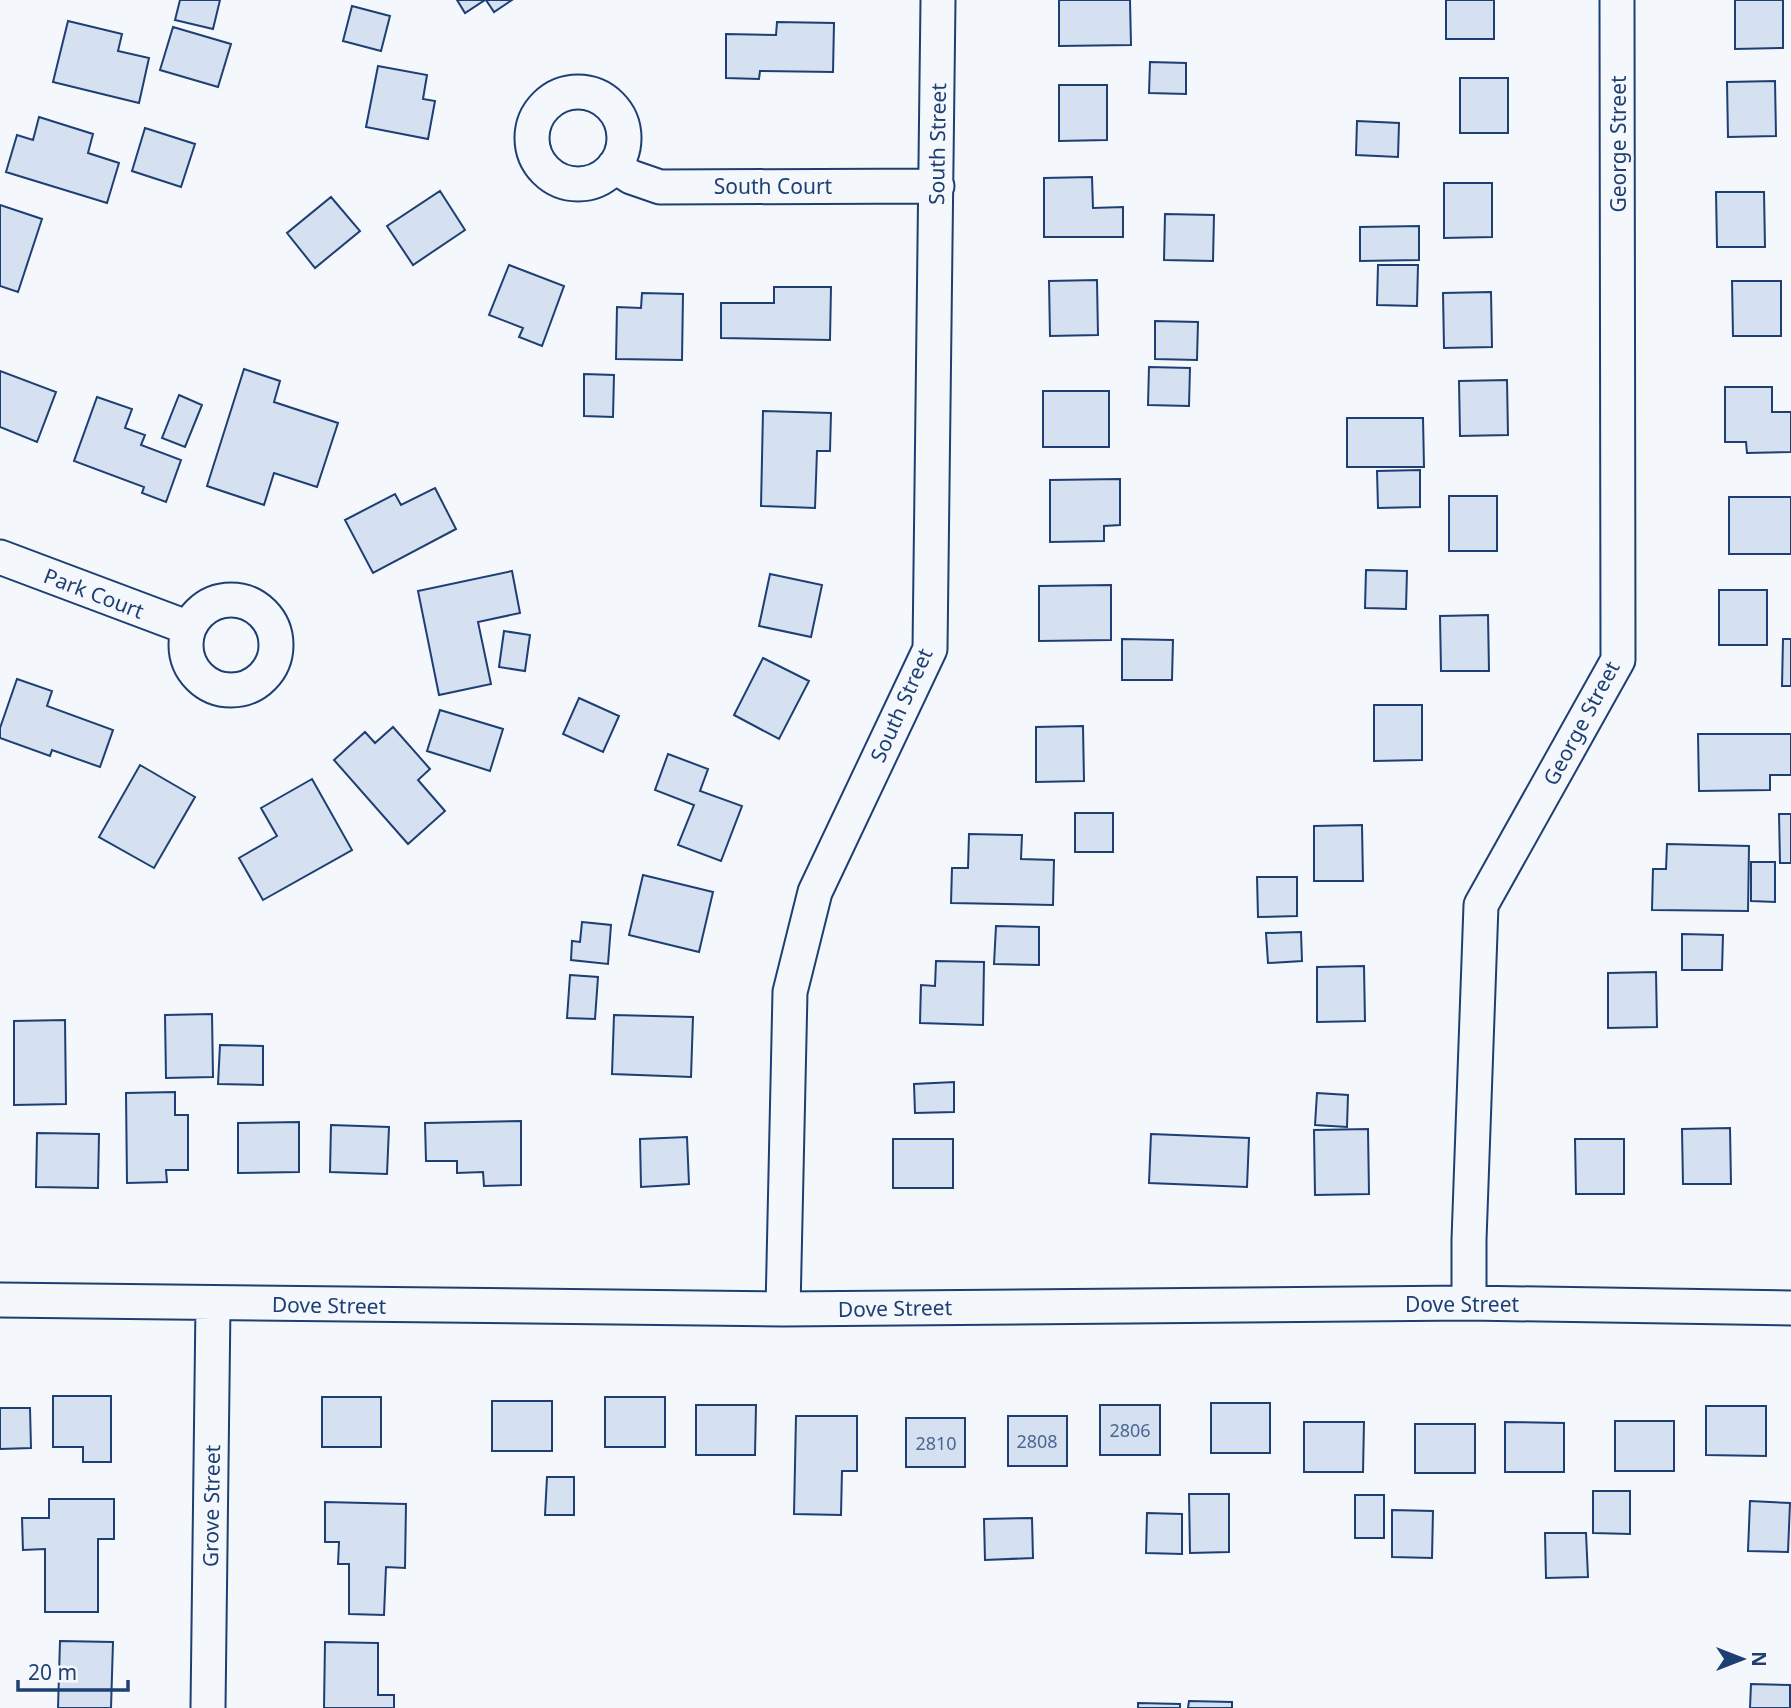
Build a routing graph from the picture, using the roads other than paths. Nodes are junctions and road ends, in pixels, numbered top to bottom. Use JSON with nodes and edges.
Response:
{"nodes":[{"id":1,"x":938,"y":0,"type":"edge"},
{"id":2,"x":1618,"y":0,"type":"edge"},
{"id":3,"x":614,"y":166,"type":"dead end"},
{"id":4,"x":936,"y":186,"type":"junction"},
{"id":5,"x":0,"y":557,"type":"edge"},
{"id":6,"x":189,"y":628,"type":"dead end"},
{"id":7,"x":0,"y":1300,"type":"edge"},
{"id":8,"x":1469,"y":1303,"type":"junction"},
{"id":9,"x":213,"y":1304,"type":"junction"},
{"id":10,"x":1791,"y":1308,"type":"edge"},
{"id":11,"x":783,"y":1309,"type":"junction"},
{"id":12,"x":208,"y":1708,"type":"edge"}],
"edges":[{"from":1,"to":4,"type":"street","name":"South Street"},
{"from":2,"to":8,"type":"street","name":"George Street"},
{"from":3,"to":4,"type":"street","name":"South Court"},
{"from":4,"to":11,"type":"street","name":"South Street"},
{"from":5,"to":6,"type":"street","name":"Park Court"},
{"from":7,"to":9,"type":"street","name":"Dove Street"},
{"from":8,"to":10,"type":"street","name":"Dove Street"},
{"from":8,"to":11,"type":"street","name":"Dove Street"},
{"from":9,"to":11,"type":"street","name":"Dove Street"},
{"from":9,"to":12,"type":"street","name":"Grove Street"}]}
